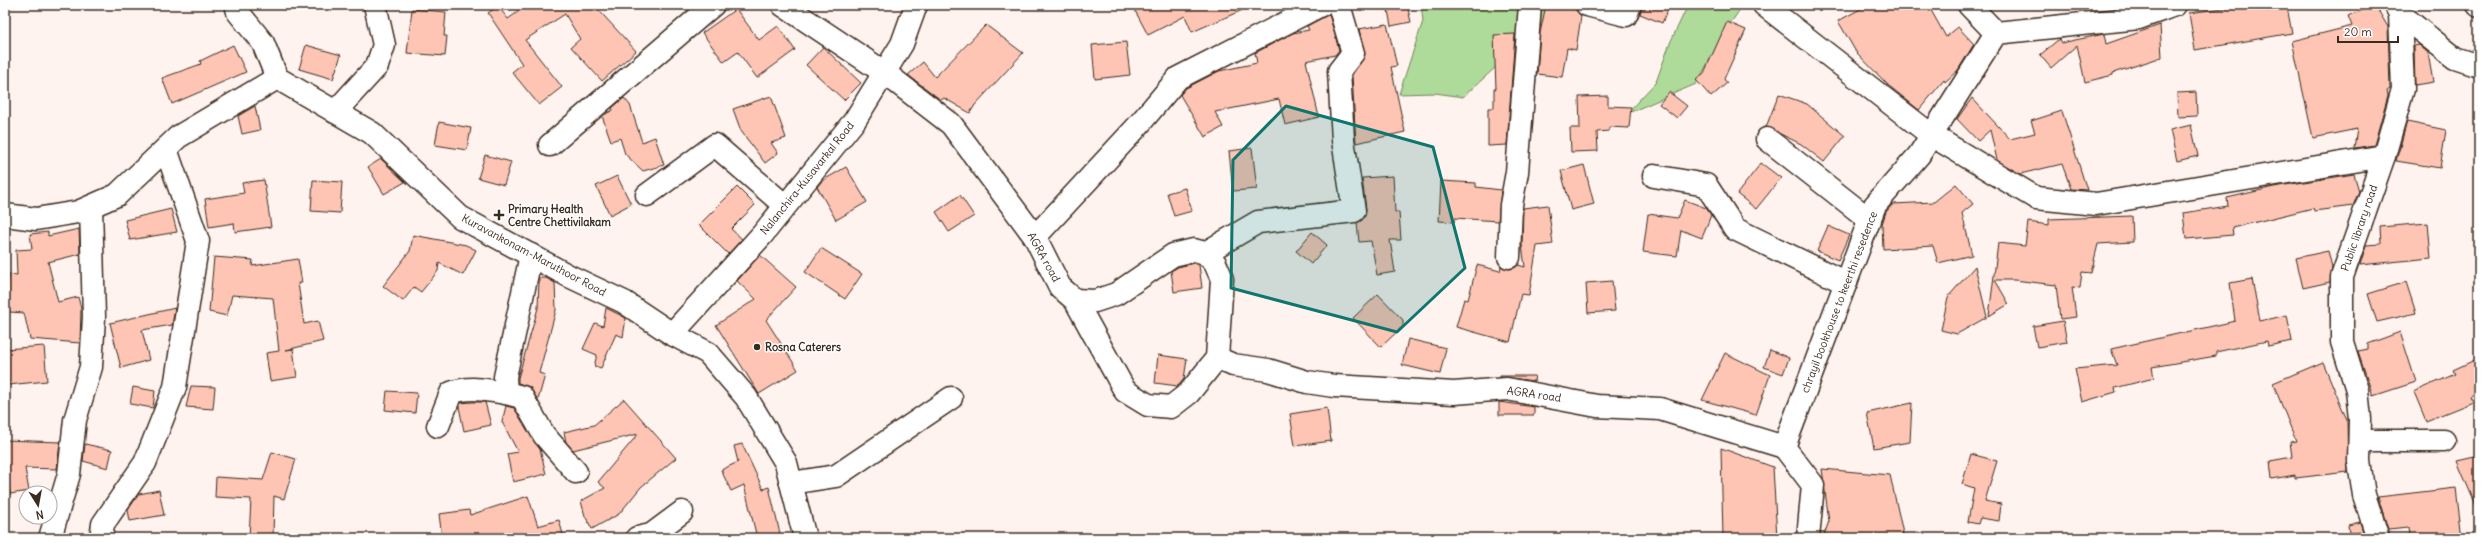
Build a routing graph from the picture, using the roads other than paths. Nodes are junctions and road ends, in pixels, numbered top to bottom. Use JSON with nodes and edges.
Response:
{"nodes":[{"id":1,"x":240,"y":5,"type":"edge"},
{"id":2,"x":375,"y":5,"type":"edge"},
{"id":3,"x":713,"y":5,"type":"edge"},
{"id":4,"x":783,"y":5,"type":"edge"},
{"id":5,"x":916,"y":5,"type":"edge"},
{"id":6,"x":1321,"y":5,"type":"edge"},
{"id":7,"x":1339,"y":5,"type":"edge"},
{"id":8,"x":1530,"y":5,"type":"edge"},
{"id":9,"x":1587,"y":5,"type":"edge"},
{"id":10,"x":1630,"y":5,"type":"edge"},
{"id":11,"x":1764,"y":5,"type":"edge"},
{"id":12,"x":1969,"y":5,"type":"edge"},
{"id":13,"x":2175,"y":5,"type":"edge"},
{"id":14,"x":2398,"y":10,"type":"edge"},
{"id":15,"x":1996,"y":33,"type":"junction"},
{"id":16,"x":2479,"y":66,"type":"edge"},
{"id":17,"x":885,"y":73,"type":"junction"},
{"id":18,"x":277,"y":78,"type":"junction"},
{"id":19,"x":335,"y":112,"type":"junction"},
{"id":20,"x":1930,"y":136,"type":"junction"},
{"id":21,"x":1767,"y":139,"type":"dead end"},
{"id":22,"x":550,"y":145,"type":"dead end"},
{"id":23,"x":166,"y":149,"type":"junction"},
{"id":24,"x":2384,"y":156,"type":"junction"},
{"id":25,"x":1654,"y":176,"type":"dead end"},
{"id":26,"x":647,"y":195,"type":"dead end"},
{"id":27,"x":784,"y":206,"type":"junction"},
{"id":28,"x":90,"y":207,"type":"junction"},
{"id":29,"x":5,"y":215,"type":"edge"},
{"id":30,"x":1870,"y":220,"type":"junction"},
{"id":31,"x":1035,"y":237,"type":"junction"},
{"id":32,"x":1205,"y":253,"type":"junction"},
{"id":33,"x":531,"y":255,"type":"junction"},
{"id":34,"x":1509,"y":257,"type":"dead end"},
{"id":35,"x":1846,"y":283,"type":"junction"},
{"id":36,"x":1075,"y":300,"type":"junction"},
{"id":37,"x":672,"y":334,"type":"junction"},
{"id":38,"x":1217,"y":358,"type":"junction"},
{"id":39,"x":506,"y":393,"type":"junction"},
{"id":40,"x":951,"y":398,"type":"dead end"},
{"id":41,"x":438,"y":426,"type":"dead end"},
{"id":42,"x":2360,"y":441,"type":"junction"},
{"id":43,"x":2444,"y":442,"type":"dead end"},
{"id":44,"x":1784,"y":448,"type":"junction"},
{"id":45,"x":576,"y":472,"type":"dead end"},
{"id":46,"x":791,"y":483,"type":"junction"},
{"id":47,"x":682,"y":512,"type":"dead end"},
{"id":48,"x":646,"y":537,"type":"edge"},
{"id":49,"x":50,"y":538,"type":"edge"},
{"id":50,"x":101,"y":538,"type":"edge"},
{"id":51,"x":806,"y":538,"type":"edge"},
{"id":52,"x":1808,"y":538,"type":"edge"},
{"id":53,"x":2378,"y":538,"type":"edge"}],
"edges":[{"from":1,"to":18,"type":"street"},
{"from":2,"to":19,"type":"street"},
{"from":3,"to":22,"type":"street"},
{"from":4,"to":17,"type":"street","name":"AGRA road"},
{"from":5,"to":17,"type":"street","name":"Nalanchira-Kusavarkal Road"},
{"from":6,"to":31,"type":"street"},
{"from":7,"to":32,"type":"street"},
{"from":8,"to":34,"type":"street"},
{"from":9,"to":10,"type":"street"},
{"from":11,"to":20,"type":"street"},
{"from":12,"to":15,"type":"street"},
{"from":13,"to":15,"type":"street"},
{"from":14,"to":16,"type":"street"},
{"from":14,"to":24,"type":"street","name":"Public library road"},
{"from":15,"to":20,"type":"street","name":"chrayil bookhouse to keerthi resedence"},
{"from":17,"to":27,"type":"street","name":"Nalanchira-Kusavarkal Road"},
{"from":17,"to":31,"type":"street","name":"AGRA road"},
{"from":18,"to":19,"type":"street","name":"Kuravankonam-Maruthoor Road"},
{"from":18,"to":23,"type":"street"},
{"from":19,"to":33,"type":"street","name":"Kuravankonam-Maruthoor Road"},
{"from":20,"to":24,"type":"street"},
{"from":20,"to":30,"type":"street","name":"chrayil bookhouse to keerthi resedence"},
{"from":21,"to":30,"type":"street"},
{"from":23,"to":28,"type":"street"},
{"from":23,"to":50,"type":"street"},
{"from":24,"to":42,"type":"street","name":"Public library road"},
{"from":25,"to":35,"type":"street"},
{"from":26,"to":27,"type":"street"},
{"from":27,"to":37,"type":"street","name":"Nalanchira-Kusavarkal Road"},
{"from":28,"to":29,"type":"street"},
{"from":28,"to":49,"type":"street"},
{"from":30,"to":35,"type":"street","name":"chrayil bookhouse to keerthi resedence"},
{"from":31,"to":36,"type":"street","name":"AGRA road"},
{"from":32,"to":36,"type":"street"},
{"from":32,"to":38,"type":"street"},
{"from":33,"to":37,"type":"street","name":"Kuravankonam-Maruthoor Road"},
{"from":33,"to":39,"type":"street"},
{"from":35,"to":44,"type":"street","name":"chrayil bookhouse to keerthi resedence"},
{"from":36,"to":38,"type":"street"},
{"from":37,"to":46,"type":"street","name":"Kuravankonam-Maruthoor Road"},
{"from":38,"to":44,"type":"street","name":"AGRA road"},
{"from":39,"to":41,"type":"street"},
{"from":39,"to":45,"type":"street"},
{"from":40,"to":46,"type":"street"},
{"from":42,"to":43,"type":"street"},
{"from":42,"to":53,"type":"street","name":"Public library road"},
{"from":44,"to":52,"type":"street"},
{"from":46,"to":51,"type":"street","name":"Kuravankonam-Maruthoor Road"},
{"from":47,"to":48,"type":"street"}]}
